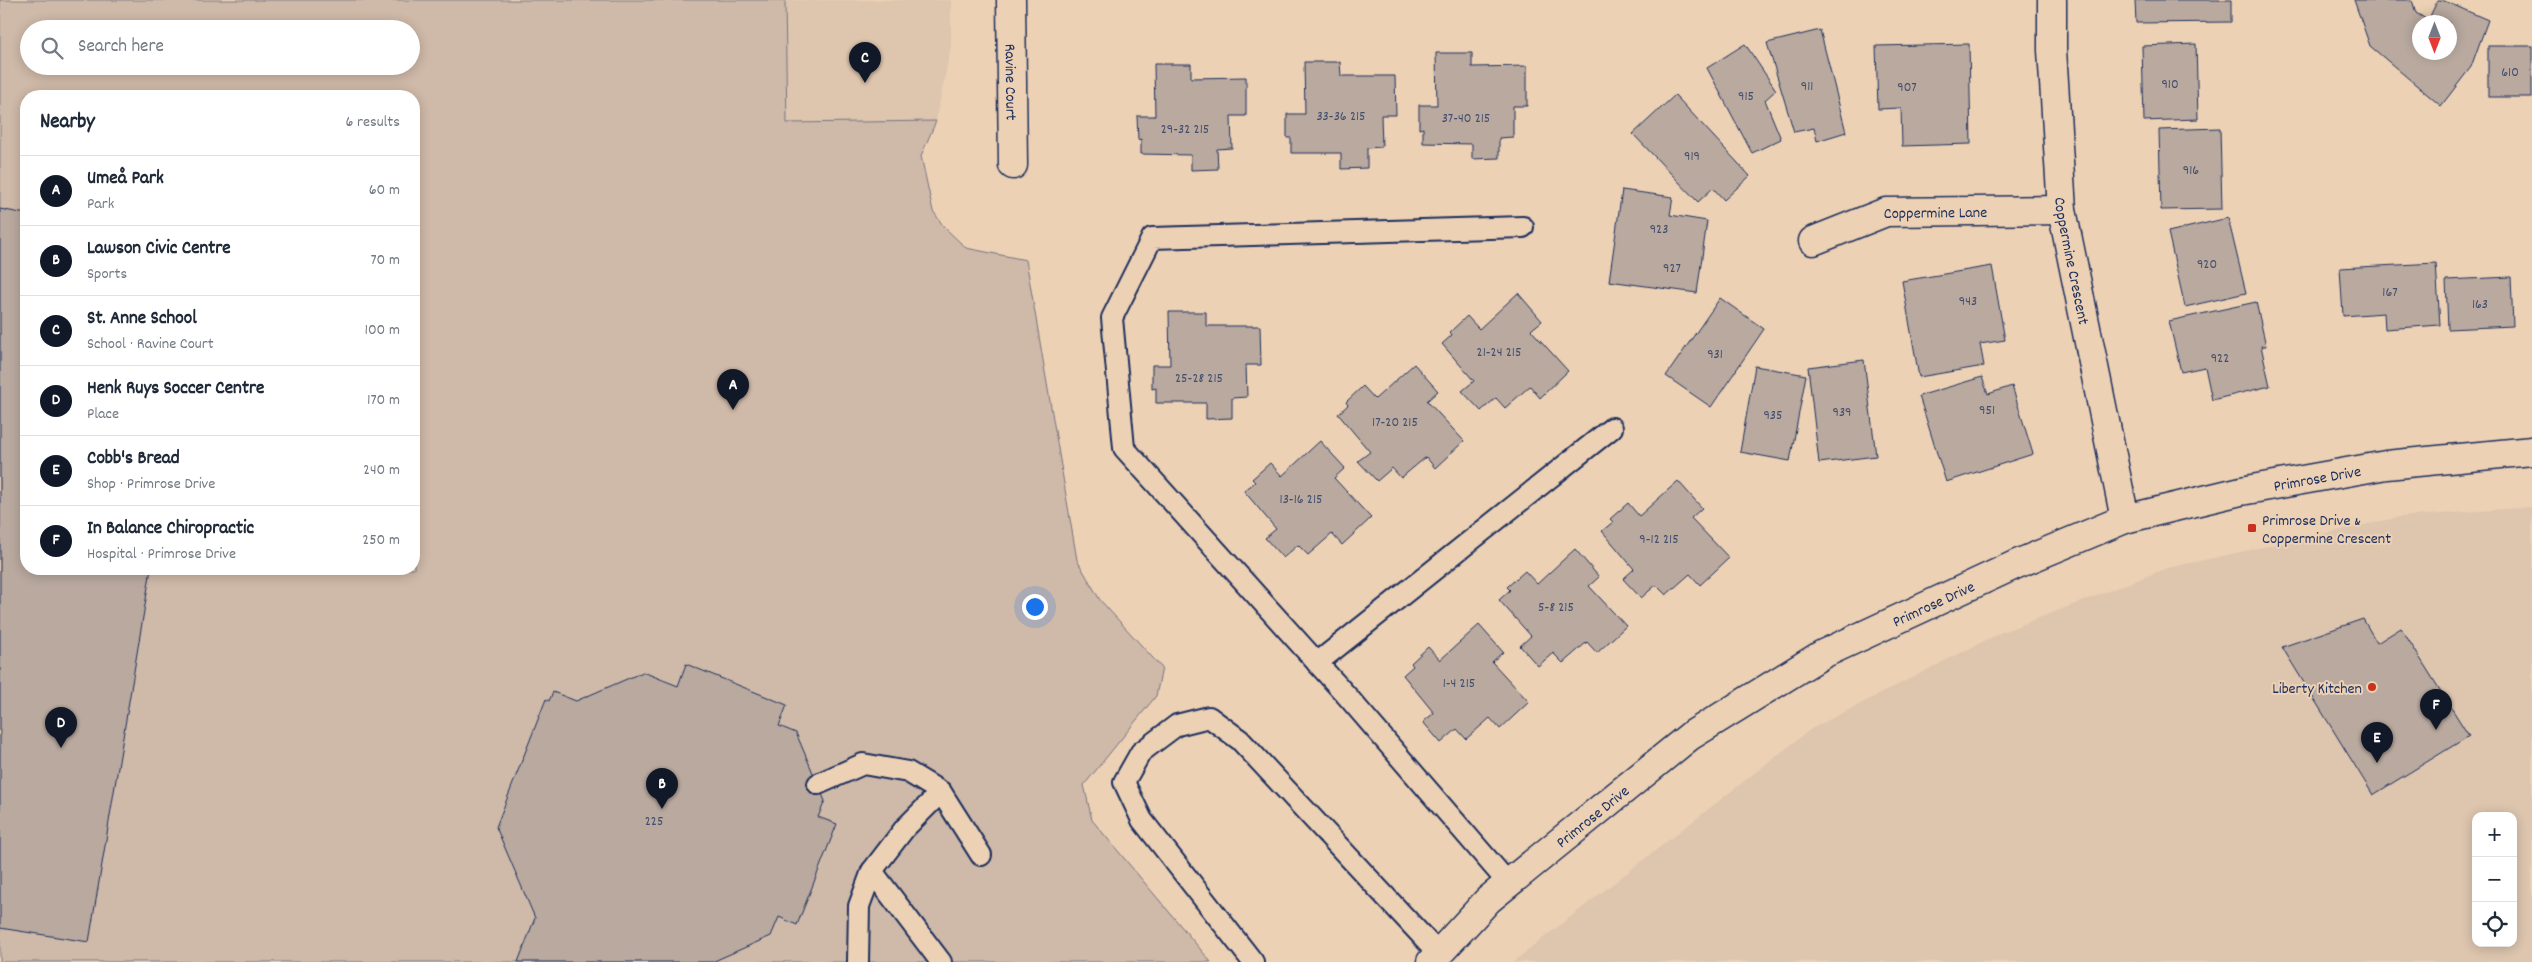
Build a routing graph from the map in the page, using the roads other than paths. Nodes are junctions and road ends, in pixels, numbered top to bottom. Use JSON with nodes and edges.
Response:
{"nodes":[{"id":1,"x":1011,"y":0,"type":"edge"},
{"id":2,"x":2052,"y":0,"type":"edge"},
{"id":3,"x":1013,"y":165,"type":"dead end"},
{"id":4,"x":2062,"y":210,"type":"junction"},
{"id":5,"x":1523,"y":227,"type":"dead end"},
{"id":6,"x":1813,"y":241,"type":"dead end"},
{"id":7,"x":1612,"y":428,"type":"dead end"},
{"id":8,"x":2532,"y":450,"type":"edge"},
{"id":9,"x":2125,"y":519,"type":"junction"},
{"id":10,"x":1317,"y":663,"type":"junction"},
{"id":11,"x":818,"y":784,"type":"dead end"},
{"id":12,"x":941,"y":792,"type":"junction"},
{"id":13,"x":981,"y":855,"type":"dead end"},
{"id":14,"x":872,"y":871,"type":"junction"},
{"id":15,"x":1508,"y":883,"type":"junction"},
{"id":16,"x":1434,"y":957,"type":"edge"},
{"id":17,"x":858,"y":962,"type":"edge"},
{"id":18,"x":941,"y":962,"type":"edge"},
{"id":19,"x":1253,"y":962,"type":"edge"}],
"edges":[{"from":1,"to":3,"type":"street","name":"Ravine Court"},
{"from":2,"to":4,"type":"street","name":"Coppermine Crescent"},
{"from":4,"to":6,"type":"street","name":"Coppermine Lane"},
{"from":4,"to":9,"type":"street","name":"Coppermine Crescent"},
{"from":5,"to":10,"type":"lane"},
{"from":7,"to":10,"type":"lane"},
{"from":8,"to":9,"type":"street","name":"Primrose Drive"},
{"from":9,"to":15,"type":"street","name":"Primrose Drive"},
{"from":10,"to":15,"type":"lane"},
{"from":11,"to":12,"type":"lane"},
{"from":12,"to":13,"type":"lane"},
{"from":12,"to":14,"type":"lane"},
{"from":14,"to":17,"type":"lane"},
{"from":14,"to":18,"type":"lane"},
{"from":15,"to":16,"type":"street","name":"Primrose Drive"},
{"from":16,"to":19,"type":"lane"}]}
